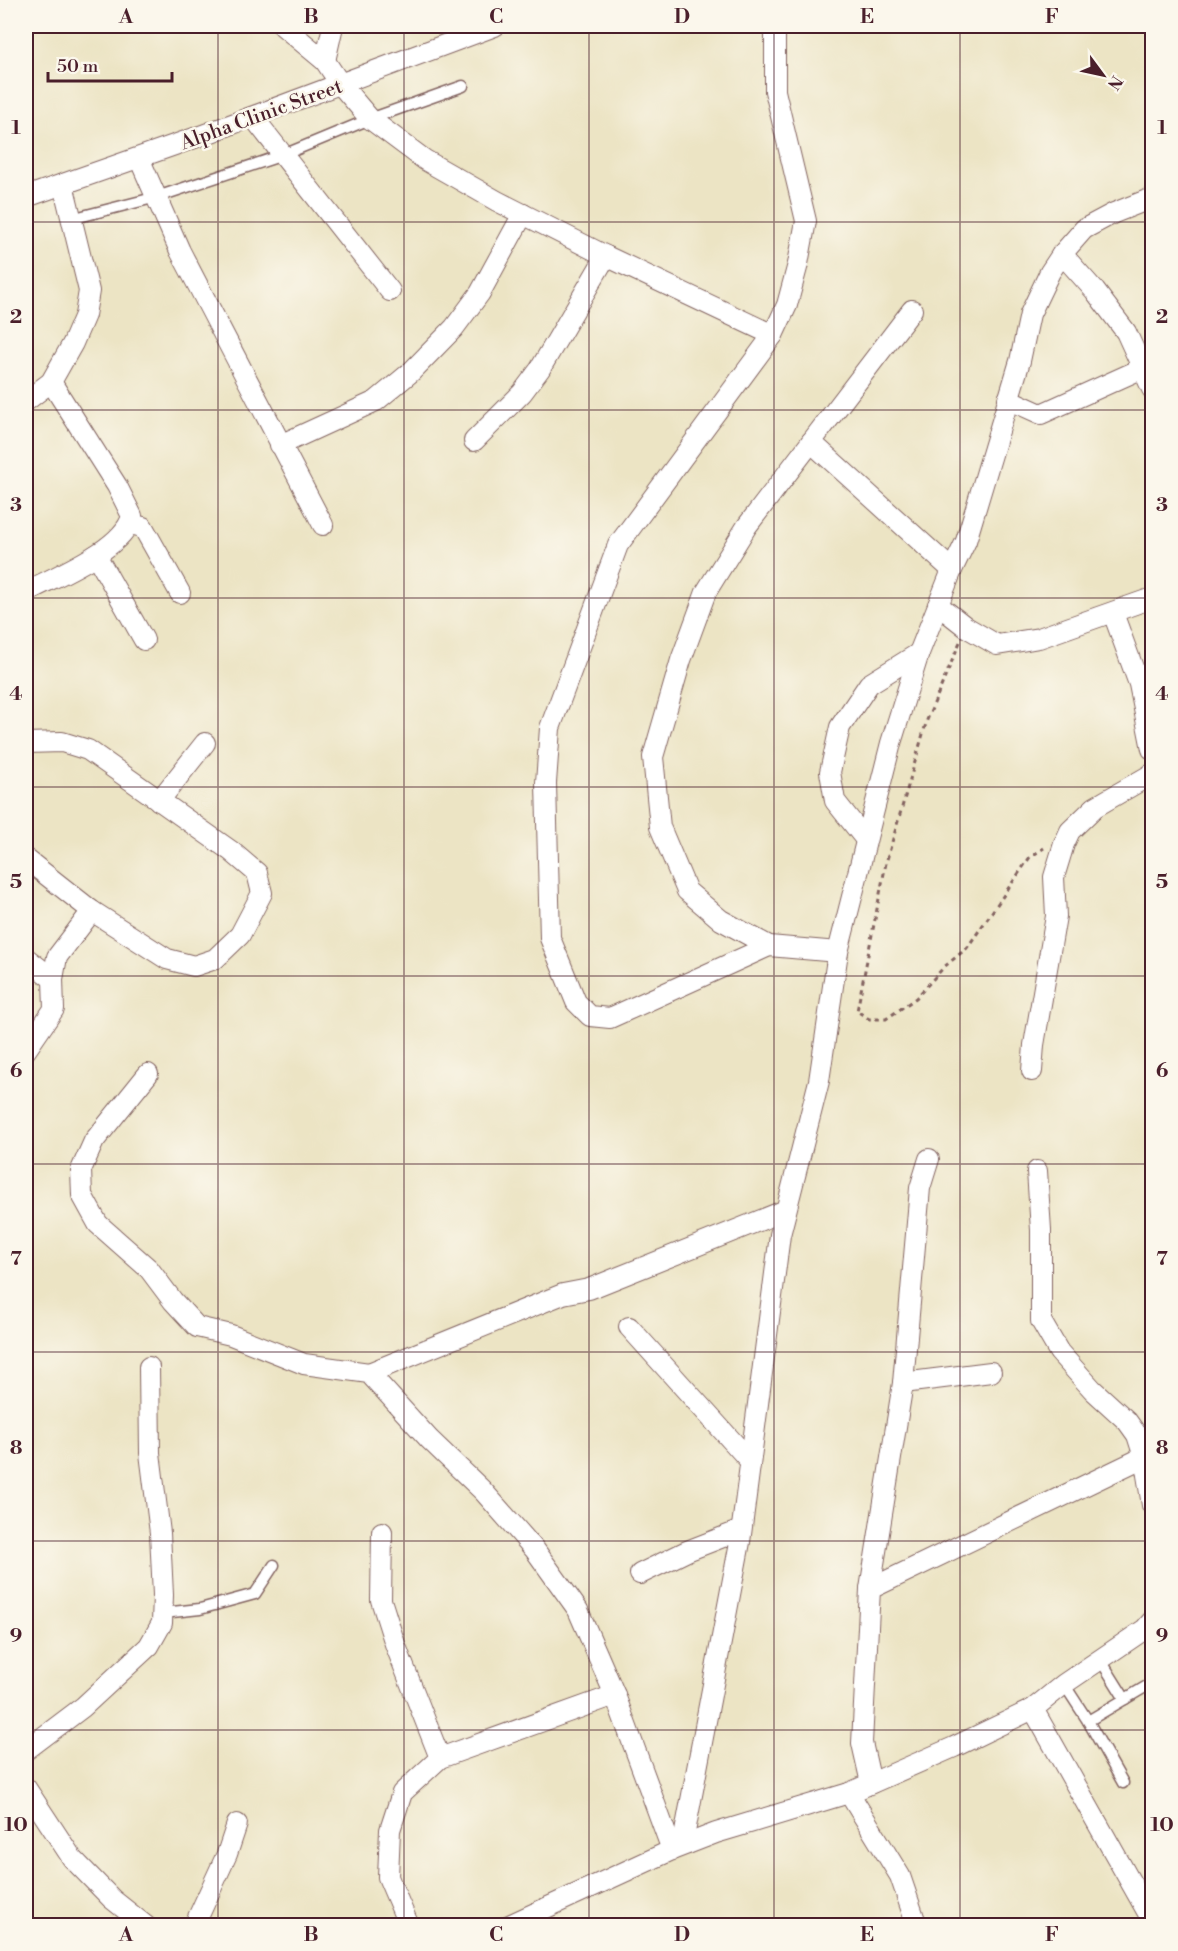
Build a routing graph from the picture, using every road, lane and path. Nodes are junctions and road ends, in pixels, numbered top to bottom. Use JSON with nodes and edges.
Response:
{"nodes":[{"id":1,"x":283,"y":26,"type":"edge"},
{"id":2,"x":333,"y":26,"type":"edge"},
{"id":3,"x":495,"y":26,"type":"edge"},
{"id":4,"x":775,"y":26,"type":"edge"},
{"id":5,"x":326,"y":60,"type":"junction"},
{"id":6,"x":340,"y":85,"type":"junction"},
{"id":7,"x":463,"y":86,"type":"dead end"},
{"id":8,"x":253,"y":117,"type":"junction"},
{"id":9,"x":370,"y":119,"type":"junction"},
{"id":10,"x":283,"y":155,"type":"junction"},
{"id":11,"x":140,"y":158,"type":"junction"},
{"id":12,"x":63,"y":184,"type":"junction"},
{"id":13,"x":26,"y":197,"type":"edge"},
{"id":14,"x":157,"y":197,"type":"junction"},
{"id":15,"x":1152,"y":198,"type":"edge"},
{"id":16,"x":523,"y":214,"type":"junction"},
{"id":17,"x":71,"y":219,"type":"junction"},
{"id":18,"x":1062,"y":254,"type":"junction"},
{"id":19,"x":606,"y":256,"type":"junction"},
{"id":20,"x":390,"y":291,"type":"dead end"},
{"id":21,"x":912,"y":310,"type":"dead end"},
{"id":22,"x":773,"y":335,"type":"junction"},
{"id":23,"x":1143,"y":368,"type":"junction"},
{"id":24,"x":51,"y":382,"type":"junction"},
{"id":25,"x":1152,"y":389,"type":"edge"},
{"id":26,"x":1008,"y":399,"type":"junction"},
{"id":27,"x":26,"y":401,"type":"edge"},
{"id":28,"x":474,"y":441,"type":"dead end"},
{"id":29,"x":811,"y":442,"type":"junction"},
{"id":30,"x":280,"y":445,"type":"junction"},
{"id":31,"x":130,"y":524,"type":"junction"},
{"id":32,"x":323,"y":525,"type":"dead end"},
{"id":33,"x":96,"y":555,"type":"junction"},
{"id":34,"x":952,"y":570,"type":"junction"},
{"id":35,"x":26,"y":592,"type":"edge"},
{"id":36,"x":180,"y":593,"type":"dead end"},
{"id":37,"x":1152,"y":598,"type":"edge"},
{"id":38,"x":938,"y":605,"type":"junction"},
{"id":39,"x":1113,"y":613,"type":"junction"},
{"id":40,"x":966,"y":627,"type":"junction"},
{"id":41,"x":144,"y":639,"type":"dead end"},
{"id":42,"x":919,"y":653,"type":"junction"},
{"id":43,"x":26,"y":743,"type":"edge"},
{"id":44,"x":205,"y":743,"type":"dead end"},
{"id":45,"x":1152,"y":749,"type":"edge"},
{"id":46,"x":1152,"y":774,"type":"edge"},
{"id":47,"x":159,"y":801,"type":"junction"},
{"id":48,"x":1070,"y":831,"type":"junction"},
{"id":49,"x":866,"y":840,"type":"junction"},
{"id":50,"x":26,"y":858,"type":"edge"},
{"id":51,"x":92,"y":911,"type":"junction"},
{"id":52,"x":769,"y":946,"type":"junction"},
{"id":53,"x":838,"y":952,"type":"junction"},
{"id":54,"x":26,"y":958,"type":"edge"},
{"id":55,"x":53,"y":979,"type":"junction"},
{"id":56,"x":26,"y":1050,"type":"edge"},
{"id":57,"x":1032,"y":1071,"type":"dead end"},
{"id":58,"x":148,"y":1074,"type":"dead end"},
{"id":59,"x":929,"y":1159,"type":"dead end"},
{"id":60,"x":1037,"y":1171,"type":"dead end"},
{"id":61,"x":786,"y":1210,"type":"junction"},
{"id":62,"x":629,"y":1327,"type":"dead end"},
{"id":63,"x":149,"y":1367,"type":"dead end"},
{"id":64,"x":991,"y":1372,"type":"dead end"},
{"id":65,"x":369,"y":1373,"type":"junction"},
{"id":66,"x":903,"y":1383,"type":"junction"},
{"id":67,"x":1144,"y":1457,"type":"junction"},
{"id":68,"x":750,"y":1461,"type":"junction"},
{"id":69,"x":1152,"y":1505,"type":"edge"},
{"id":70,"x":741,"y":1530,"type":"junction"},
{"id":71,"x":382,"y":1532,"type":"dead end"},
{"id":72,"x":274,"y":1565,"type":"dead end"},
{"id":73,"x":640,"y":1574,"type":"dead end"},
{"id":74,"x":870,"y":1589,"type":"junction"},
{"id":75,"x":163,"y":1613,"type":"junction"},
{"id":76,"x":1152,"y":1621,"type":"edge"},
{"id":77,"x":1100,"y":1659,"type":"junction"},
{"id":78,"x":1152,"y":1683,"type":"edge"},
{"id":79,"x":1064,"y":1684,"type":"junction"},
{"id":80,"x":615,"y":1695,"type":"junction"},
{"id":81,"x":1125,"y":1699,"type":"junction"},
{"id":82,"x":1033,"y":1709,"type":"junction"},
{"id":83,"x":1088,"y":1722,"type":"junction"},
{"id":84,"x":26,"y":1750,"type":"edge"},
{"id":85,"x":440,"y":1758,"type":"junction"},
{"id":86,"x":871,"y":1783,"type":"junction"},
{"id":87,"x":1123,"y":1783,"type":"dead end"},
{"id":88,"x":26,"y":1788,"type":"edge"},
{"id":89,"x":849,"y":1793,"type":"junction"},
{"id":90,"x":237,"y":1824,"type":"dead end"},
{"id":91,"x":679,"y":1847,"type":"junction"},
{"id":92,"x":1152,"y":1920,"type":"edge"},
{"id":93,"x":146,"y":1926,"type":"edge"},
{"id":94,"x":194,"y":1926,"type":"edge"},
{"id":95,"x":409,"y":1926,"type":"edge"},
{"id":96,"x":507,"y":1926,"type":"edge"},
{"id":97,"x":917,"y":1926,"type":"edge"}],
"edges":[{"from":1,"to":5,"type":"street"},
{"from":2,"to":5,"type":"street"},
{"from":3,"to":6,"type":"street","name":"Alpha Clinic Street"},
{"from":4,"to":22,"type":"street"},
{"from":5,"to":6,"type":"street"},
{"from":6,"to":8,"type":"street","name":"Alpha Clinic Street"},
{"from":6,"to":9,"type":"street"},
{"from":7,"to":9,"type":"lane"},
{"from":8,"to":10,"type":"street"},
{"from":8,"to":11,"type":"street","name":"Alpha Clinic Street"},
{"from":9,"to":10,"type":"lane"},
{"from":9,"to":16,"type":"street"},
{"from":10,"to":14,"type":"lane"},
{"from":10,"to":20,"type":"street"},
{"from":11,"to":12,"type":"street","name":"Alpha Clinic Street"},
{"from":11,"to":14,"type":"street"},
{"from":12,"to":13,"type":"street","name":"Alpha Clinic Street"},
{"from":12,"to":17,"type":"street"},
{"from":14,"to":17,"type":"lane"},
{"from":14,"to":30,"type":"street"},
{"from":15,"to":18,"type":"street"},
{"from":16,"to":19,"type":"street"},
{"from":16,"to":30,"type":"street"},
{"from":17,"to":24,"type":"street"},
{"from":18,"to":23,"type":"street"},
{"from":18,"to":26,"type":"street"},
{"from":19,"to":22,"type":"street"},
{"from":19,"to":28,"type":"street"},
{"from":21,"to":29,"type":"street"},
{"from":22,"to":52,"type":"street"},
{"from":23,"to":25,"type":"street"},
{"from":23,"to":26,"type":"street"},
{"from":24,"to":27,"type":"street"},
{"from":24,"to":31,"type":"street"},
{"from":26,"to":34,"type":"street"},
{"from":29,"to":34,"type":"street"},
{"from":29,"to":52,"type":"street"},
{"from":30,"to":32,"type":"street"},
{"from":31,"to":33,"type":"street"},
{"from":31,"to":36,"type":"street"},
{"from":33,"to":35,"type":"street"},
{"from":33,"to":41,"type":"street"},
{"from":34,"to":38,"type":"street"},
{"from":37,"to":39,"type":"street"},
{"from":38,"to":40,"type":"street"},
{"from":38,"to":42,"type":"street"},
{"from":39,"to":40,"type":"street"},
{"from":39,"to":45,"type":"street"},
{"from":40,"to":48,"type":"path"},
{"from":42,"to":49,"type":"street"},
{"from":42,"to":49,"type":"street"},
{"from":43,"to":47,"type":"street"},
{"from":44,"to":47,"type":"street"},
{"from":46,"to":48,"type":"street"},
{"from":47,"to":51,"type":"street"},
{"from":48,"to":57,"type":"street"},
{"from":49,"to":53,"type":"street"},
{"from":50,"to":51,"type":"street"},
{"from":51,"to":55,"type":"street"},
{"from":52,"to":53,"type":"street"},
{"from":53,"to":61,"type":"street"},
{"from":54,"to":55,"type":"street"},
{"from":55,"to":56,"type":"street"},
{"from":58,"to":65,"type":"street"},
{"from":59,"to":66,"type":"street"},
{"from":60,"to":67,"type":"street"},
{"from":61,"to":65,"type":"street"},
{"from":61,"to":68,"type":"street"},
{"from":62,"to":68,"type":"street"},
{"from":63,"to":75,"type":"street"},
{"from":64,"to":66,"type":"street"},
{"from":65,"to":80,"type":"street"},
{"from":66,"to":74,"type":"street"},
{"from":67,"to":69,"type":"street"},
{"from":67,"to":74,"type":"street"},
{"from":68,"to":70,"type":"street"},
{"from":70,"to":73,"type":"street"},
{"from":70,"to":91,"type":"street"},
{"from":71,"to":85,"type":"street"},
{"from":72,"to":75,"type":"lane"},
{"from":74,"to":86,"type":"street"},
{"from":75,"to":84,"type":"street"},
{"from":76,"to":77,"type":"street"},
{"from":77,"to":79,"type":"street"},
{"from":77,"to":81,"type":"lane"},
{"from":78,"to":81,"type":"lane"},
{"from":79,"to":82,"type":"street"},
{"from":79,"to":83,"type":"lane"},
{"from":80,"to":85,"type":"street"},
{"from":80,"to":91,"type":"street"},
{"from":81,"to":83,"type":"lane"},
{"from":82,"to":86,"type":"street"},
{"from":82,"to":92,"type":"street"},
{"from":83,"to":87,"type":"lane"},
{"from":85,"to":95,"type":"street"},
{"from":86,"to":89,"type":"street"},
{"from":88,"to":93,"type":"street"},
{"from":89,"to":91,"type":"street"},
{"from":89,"to":97,"type":"street"},
{"from":90,"to":94,"type":"street"},
{"from":91,"to":96,"type":"street"}]}
